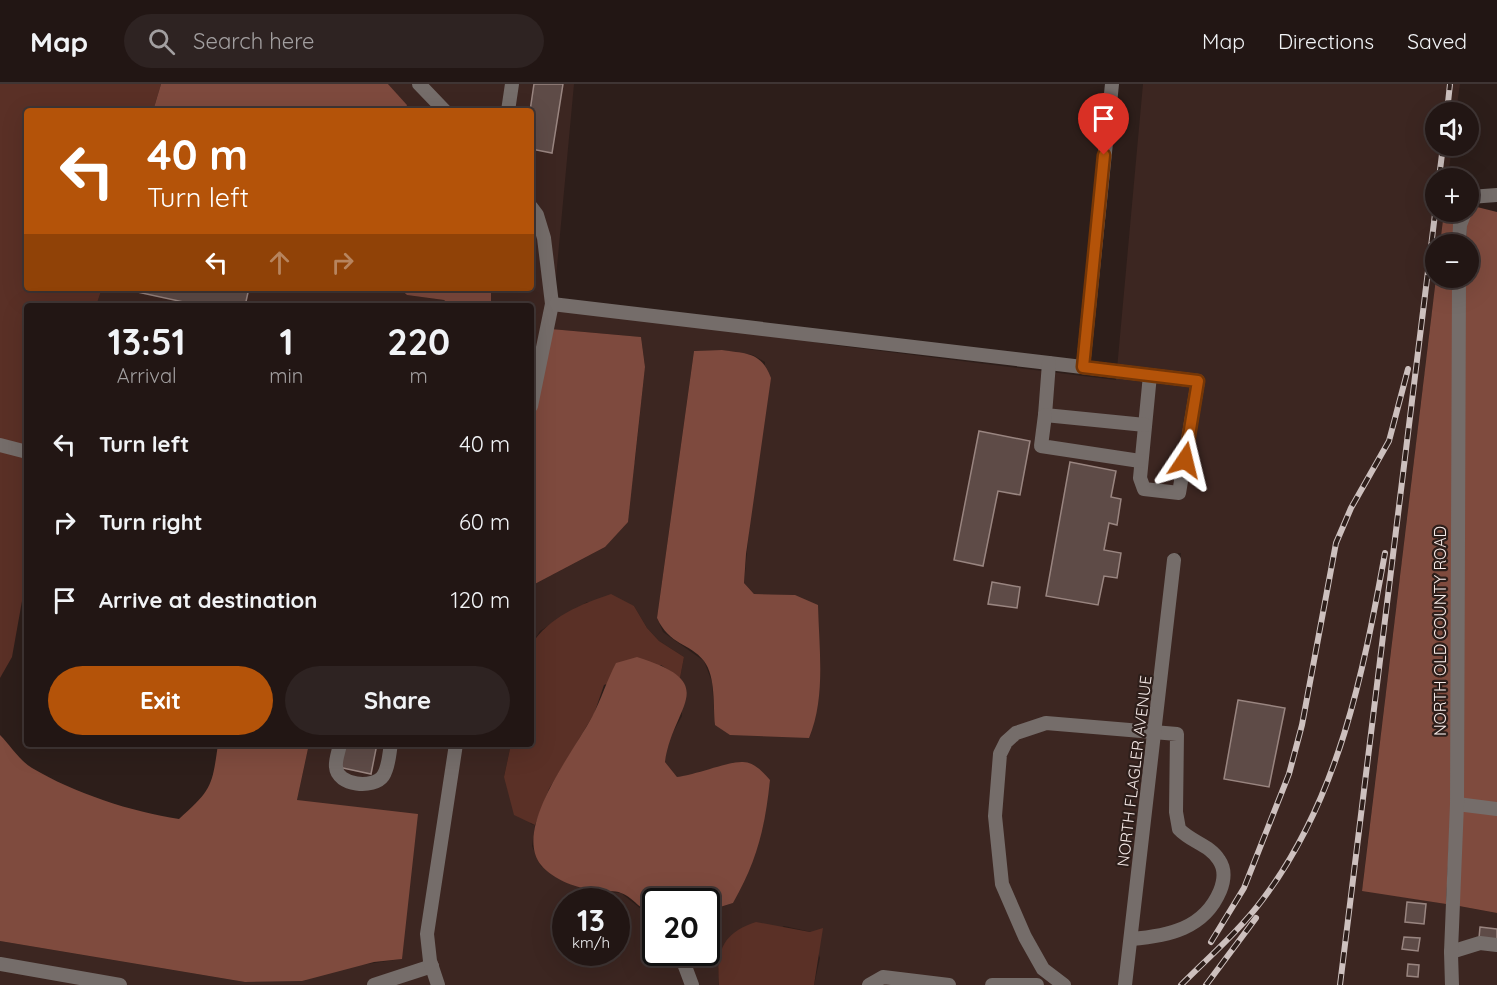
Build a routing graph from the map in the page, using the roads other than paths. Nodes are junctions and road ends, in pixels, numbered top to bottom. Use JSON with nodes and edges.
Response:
{"nodes":[{"id":1,"x":419,"y":84,"type":"edge"},
{"id":2,"x":512,"y":84,"type":"edge"},
{"id":3,"x":1112,"y":84,"type":"edge"},
{"id":4,"x":442,"y":108,"type":"edge"},
{"id":5,"x":508,"y":108,"type":"edge"},
{"id":6,"x":1497,"y":195,"type":"edge"},
{"id":7,"x":1479,"y":198,"type":"edge"},
{"id":8,"x":534,"y":211,"type":"edge"},
{"id":9,"x":1459,"y":288,"type":"edge"},
{"id":10,"x":552,"y":304,"type":"junction"},
{"id":11,"x":1049,"y":363,"type":"junction"},
{"id":12,"x":1083,"y":367,"type":"junction"},
{"id":13,"x":1150,"y":375,"type":"junction"},
{"id":14,"x":534,"y":391,"type":"edge"},
{"id":15,"x":1045,"y":415,"type":"junction"},
{"id":16,"x":1145,"y":425,"type":"junction"},
{"id":17,"x":0,"y":445,"type":"edge"},
{"id":18,"x":24,"y":451,"type":"edge"},
{"id":19,"x":1140,"y":461,"type":"junction"},
{"id":20,"x":1174,"y":560,"type":"dead end"},
{"id":21,"x":1156,"y":731,"type":"junction"},
{"id":22,"x":339,"y":747,"type":"edge"},
{"id":23,"x":390,"y":747,"type":"edge"},
{"id":24,"x":456,"y":747,"type":"edge"},
{"id":25,"x":1457,"y":804,"type":"junction"},
{"id":26,"x":1497,"y":809,"type":"edge"},
{"id":27,"x":1131,"y":939,"type":"junction"},
{"id":28,"x":1497,"y":945,"type":"edge"},
{"id":29,"x":1451,"y":952,"type":"junction"},
{"id":30,"x":0,"y":964,"type":"edge"},
{"id":31,"x":432,"y":966,"type":"junction"},
{"id":32,"x":685,"y":966,"type":"edge"},
{"id":33,"x":120,"y":985,"type":"edge"},
{"id":34,"x":374,"y":985,"type":"edge"},
{"id":35,"x":438,"y":985,"type":"edge"},
{"id":36,"x":692,"y":985,"type":"edge"},
{"id":37,"x":869,"y":985,"type":"edge"},
{"id":38,"x":949,"y":985,"type":"edge"},
{"id":39,"x":993,"y":985,"type":"edge"},
{"id":40,"x":1037,"y":985,"type":"edge"},
{"id":41,"x":1064,"y":985,"type":"edge"},
{"id":42,"x":1125,"y":985,"type":"edge"},
{"id":43,"x":1452,"y":985,"type":"edge"}],
"edges":[{"from":1,"to":4,"type":"street"},
{"from":2,"to":5,"type":"street"},
{"from":3,"to":12,"type":"street"},
{"from":6,"to":7,"type":"street"},
{"from":8,"to":10,"type":"street"},
{"from":9,"to":25,"type":"street","name":"NORTH OLD COUNTY ROAD"},
{"from":10,"to":11,"type":"street"},
{"from":10,"to":14,"type":"street"},
{"from":11,"to":12,"type":"street"},
{"from":11,"to":15,"type":"street"},
{"from":12,"to":13,"type":"street"},
{"from":13,"to":16,"type":"street"},
{"from":13,"to":19,"type":"street"},
{"from":15,"to":16,"type":"street"},
{"from":15,"to":19,"type":"street"},
{"from":16,"to":19,"type":"street"},
{"from":17,"to":18,"type":"street"},
{"from":20,"to":21,"type":"street","name":"NORTH FLAGLER AVENUE"},
{"from":21,"to":27,"type":"street","name":"NORTH FLAGLER AVENUE"},
{"from":21,"to":27,"type":"street"},
{"from":21,"to":41,"type":"street"},
{"from":22,"to":23,"type":"street"},
{"from":24,"to":31,"type":"street"},
{"from":25,"to":26,"type":"street"},
{"from":25,"to":29,"type":"street","name":"NORTH OLD COUNTY ROAD"},
{"from":27,"to":42,"type":"street","name":"NORTH FLAGLER AVENUE"},
{"from":28,"to":29,"type":"street"},
{"from":29,"to":43,"type":"street","name":"NORTH OLD COUNTY ROAD"},
{"from":30,"to":33,"type":"street"},
{"from":31,"to":34,"type":"street"},
{"from":31,"to":35,"type":"street"},
{"from":32,"to":36,"type":"street"},
{"from":37,"to":38,"type":"street"},
{"from":39,"to":40,"type":"street"}]}
